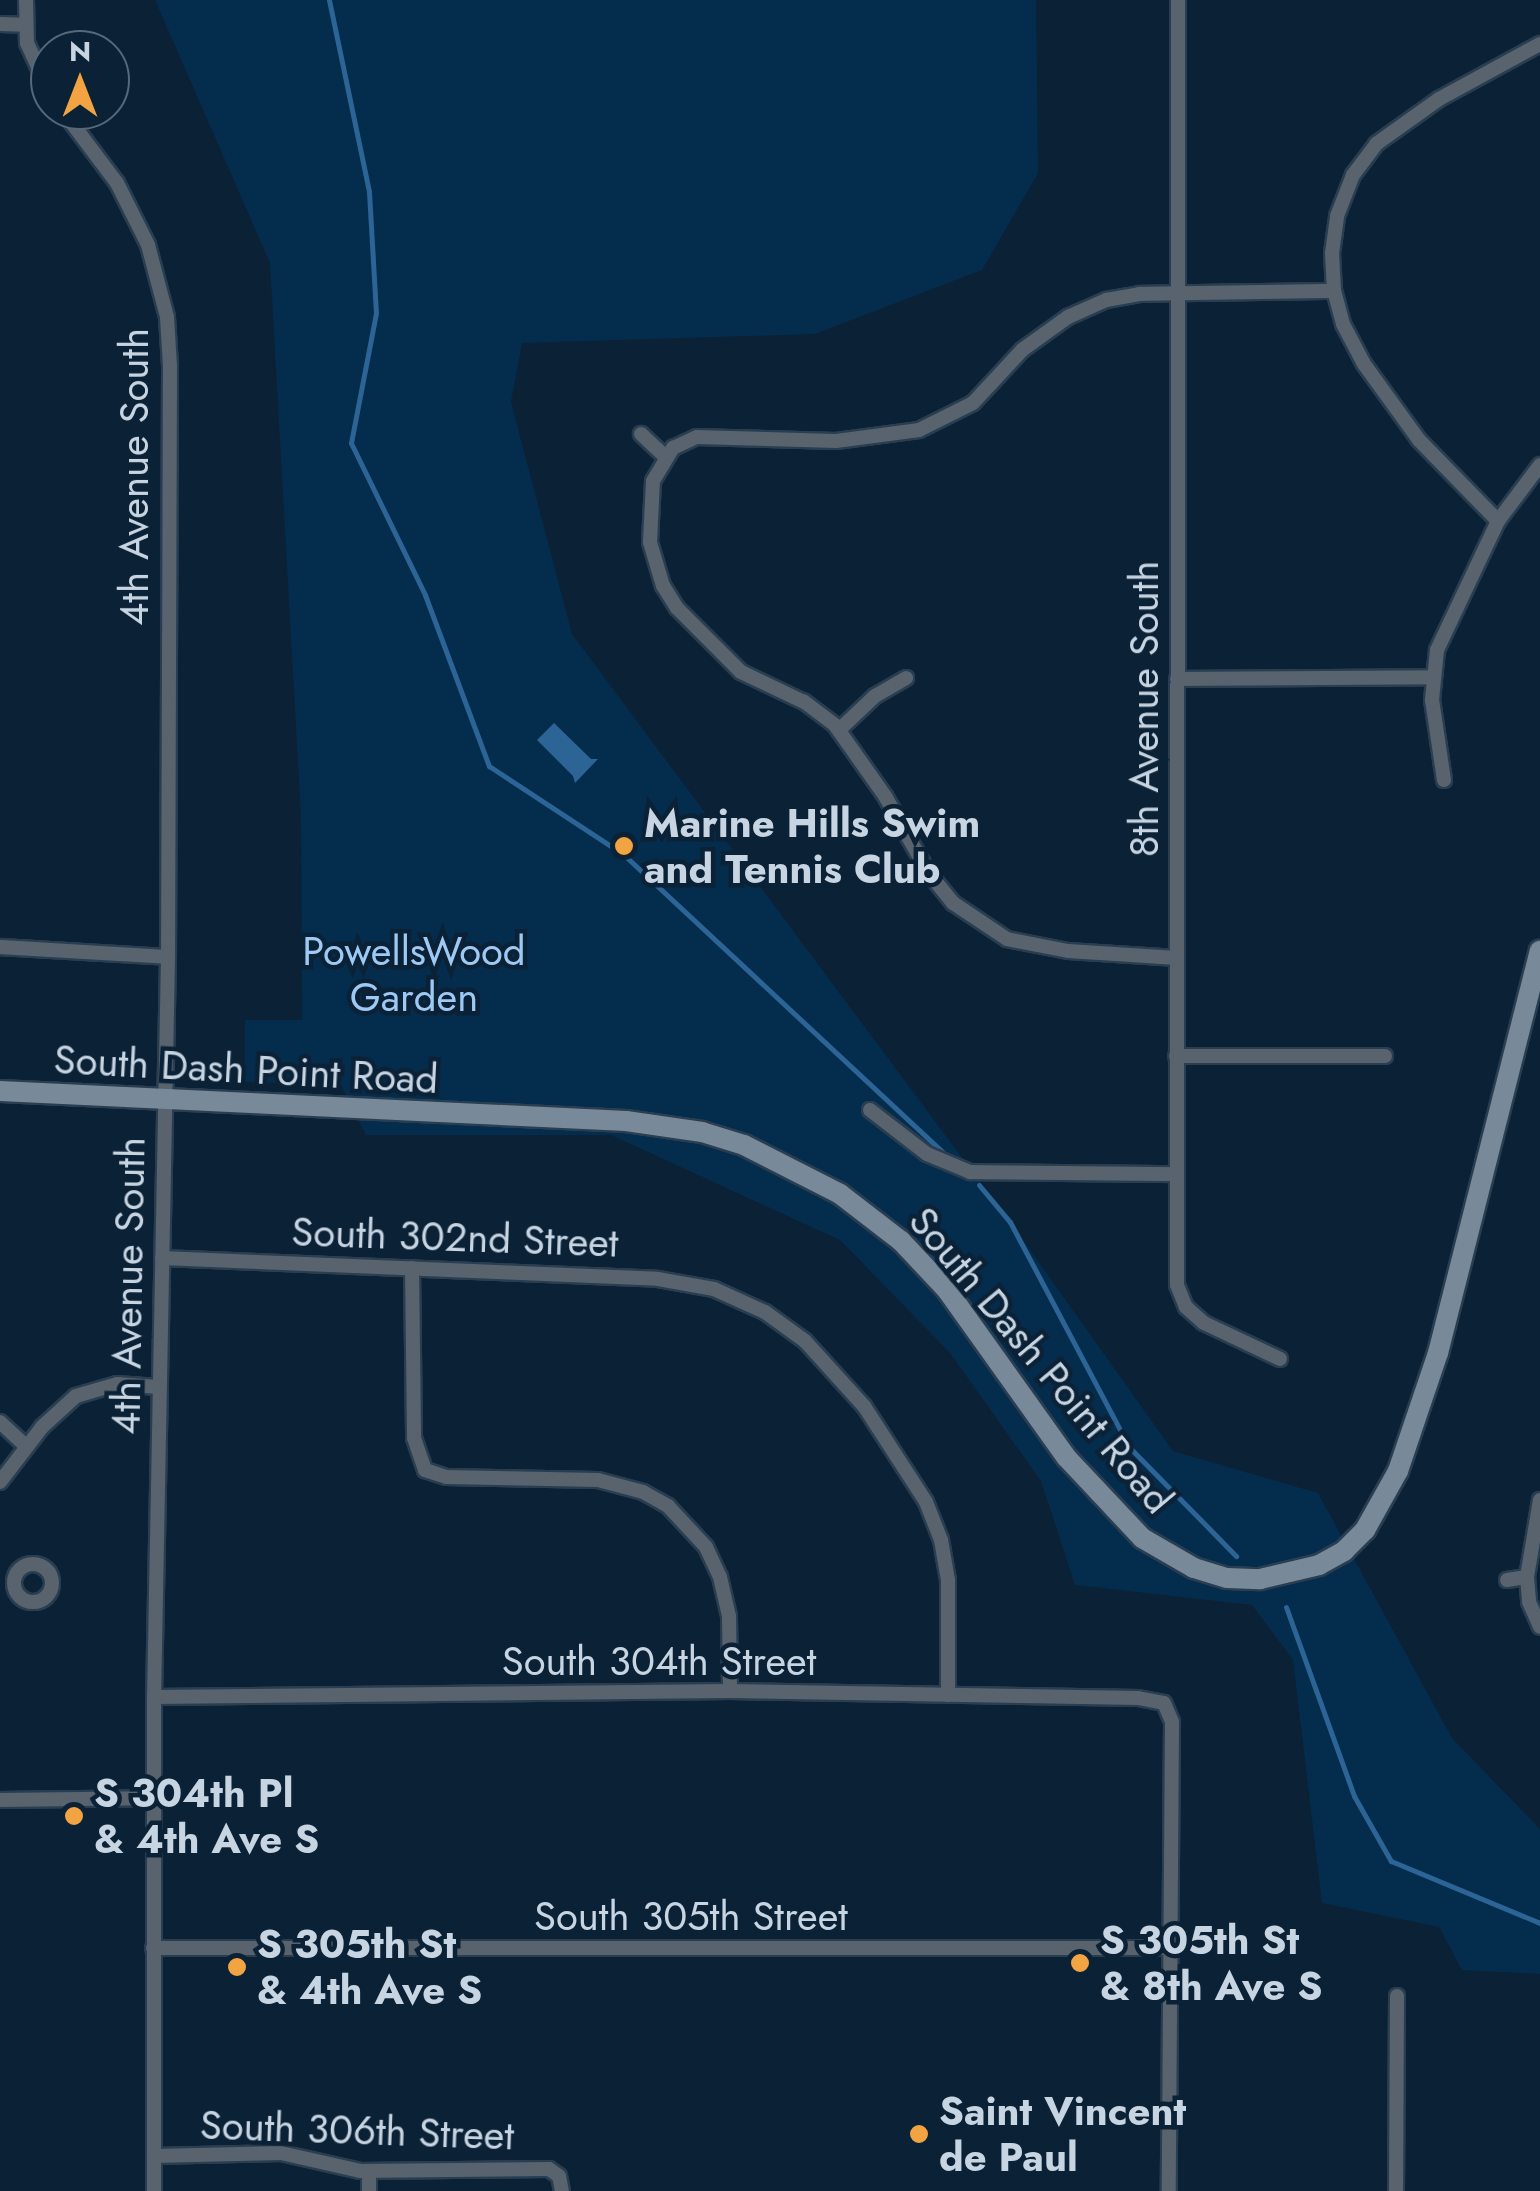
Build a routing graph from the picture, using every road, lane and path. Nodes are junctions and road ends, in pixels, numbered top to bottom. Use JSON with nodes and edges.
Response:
{"nodes":[{"id":1,"x":26,"y":0,"type":"edge"},
{"id":2,"x":1178,"y":0,"type":"edge"},
{"id":3,"x":0,"y":24,"type":"edge"},
{"id":4,"x":24,"y":24,"type":"junction"},
{"id":5,"x":30,"y":40,"type":"edge"},
{"id":6,"x":1540,"y":44,"type":"edge"},
{"id":7,"x":77,"y":130,"type":"edge"},
{"id":8,"x":1334,"y":291,"type":"junction"},
{"id":9,"x":1177,"y":294,"type":"junction"},
{"id":10,"x":642,"y":434,"type":"dead end"},
{"id":11,"x":665,"y":456,"type":"junction"},
{"id":12,"x":1540,"y":465,"type":"edge"},
{"id":13,"x":1498,"y":521,"type":"junction"},
{"id":14,"x":1433,"y":677,"type":"junction"},
{"id":15,"x":906,"y":678,"type":"dead end"},
{"id":16,"x":1177,"y":678,"type":"junction"},
{"id":17,"x":839,"y":730,"type":"junction"},
{"id":18,"x":1444,"y":780,"type":"dead end"},
{"id":19,"x":0,"y":947,"type":"edge"},
{"id":20,"x":1540,"y":952,"type":"edge"},
{"id":21,"x":168,"y":957,"type":"junction"},
{"id":22,"x":1177,"y":958,"type":"junction"},
{"id":23,"x":1176,"y":1056,"type":"junction"},
{"id":24,"x":1384,"y":1056,"type":"dead end"},
{"id":25,"x":0,"y":1091,"type":"edge"},
{"id":26,"x":164,"y":1102,"type":"junction"},
{"id":27,"x":870,"y":1110,"type":"dead end"},
{"id":28,"x":1177,"y":1174,"type":"junction"},
{"id":29,"x":162,"y":1258,"type":"junction"},
{"id":30,"x":412,"y":1268,"type":"junction"},
{"id":31,"x":1280,"y":1359,"type":"dead end"},
{"id":32,"x":158,"y":1387,"type":"junction"},
{"id":33,"x":0,"y":1422,"type":"edge"},
{"id":34,"x":26,"y":1446,"type":"junction"},
{"id":35,"x":0,"y":1482,"type":"edge"},
{"id":36,"x":1540,"y":1500,"type":"edge"},
{"id":37,"x":1527,"y":1577,"type":"junction"},
{"id":38,"x":1507,"y":1580,"type":"dead end"},
{"id":39,"x":1540,"y":1627,"type":"edge"},
{"id":40,"x":730,"y":1692,"type":"junction"},
{"id":41,"x":948,"y":1695,"type":"junction"},
{"id":42,"x":154,"y":1697,"type":"junction"},
{"id":43,"x":155,"y":1798,"type":"junction"},
{"id":44,"x":0,"y":1800,"type":"edge"},
{"id":45,"x":152,"y":1948,"type":"junction"},
{"id":46,"x":1170,"y":1948,"type":"junction"},
{"id":47,"x":1397,"y":1996,"type":"dead end"},
{"id":48,"x":154,"y":2156,"type":"junction"},
{"id":49,"x":368,"y":2171,"type":"junction"},
{"id":50,"x":154,"y":2191,"type":"edge"},
{"id":51,"x":368,"y":2191,"type":"edge"},
{"id":52,"x":562,"y":2191,"type":"edge"},
{"id":53,"x":1169,"y":2191,"type":"edge"},
{"id":54,"x":1396,"y":2191,"type":"edge"}],
"edges":[{"from":1,"to":4,"type":"street"},
{"from":2,"to":9,"type":"street","name":"8th Avenue South"},
{"from":3,"to":4,"type":"street"},
{"from":4,"to":5,"type":"street"},
{"from":6,"to":8,"type":"street"},
{"from":7,"to":21,"type":"street","name":"4th Avenue South"},
{"from":8,"to":9,"type":"street"},
{"from":8,"to":13,"type":"street"},
{"from":9,"to":11,"type":"street"},
{"from":9,"to":16,"type":"street","name":"8th Avenue South"},
{"from":10,"to":11,"type":"street"},
{"from":11,"to":17,"type":"street"},
{"from":12,"to":13,"type":"street"},
{"from":13,"to":14,"type":"street"},
{"from":14,"to":16,"type":"street"},
{"from":14,"to":18,"type":"street"},
{"from":15,"to":17,"type":"street"},
{"from":16,"to":22,"type":"street","name":"8th Avenue South"},
{"from":17,"to":22,"type":"street"},
{"from":19,"to":21,"type":"street"},
{"from":20,"to":26,"type":"main road","name":"South Dash Point Road"},
{"from":21,"to":26,"type":"street","name":"4th Avenue South"},
{"from":22,"to":23,"type":"street","name":"8th Avenue South"},
{"from":23,"to":24,"type":"street"},
{"from":23,"to":28,"type":"street","name":"8th Avenue South"},
{"from":25,"to":26,"type":"main road","name":"South Dash Point Road"},
{"from":26,"to":29,"type":"street","name":"4th Avenue South"},
{"from":27,"to":28,"type":"street"},
{"from":28,"to":31,"type":"street","name":"8th Avenue South"},
{"from":29,"to":30,"type":"street","name":"South 302nd Street"},
{"from":29,"to":32,"type":"street","name":"4th Avenue South"},
{"from":30,"to":40,"type":"street"},
{"from":30,"to":41,"type":"street","name":"South 302nd Street"},
{"from":32,"to":34,"type":"street"},
{"from":32,"to":42,"type":"street","name":"4th Avenue South"},
{"from":33,"to":34,"type":"street"},
{"from":34,"to":35,"type":"street"},
{"from":36,"to":37,"type":"street"},
{"from":37,"to":38,"type":"street"},
{"from":37,"to":39,"type":"street"},
{"from":40,"to":41,"type":"street","name":"South 304th Street"},
{"from":40,"to":42,"type":"street","name":"South 304th Street"},
{"from":41,"to":46,"type":"street","name":"South 304th Street"},
{"from":42,"to":43,"type":"street","name":"4th Avenue South"},
{"from":43,"to":44,"type":"street"},
{"from":43,"to":45,"type":"street","name":"4th Avenue South"},
{"from":45,"to":46,"type":"street","name":"South 305th Street"},
{"from":45,"to":48,"type":"street","name":"4th Avenue South"},
{"from":46,"to":53,"type":"street"},
{"from":47,"to":54,"type":"street"},
{"from":48,"to":49,"type":"street","name":"South 306th Street"},
{"from":48,"to":50,"type":"street","name":"4th Avenue South"},
{"from":49,"to":51,"type":"street"},
{"from":49,"to":52,"type":"street","name":"South 306th Street"}]}
